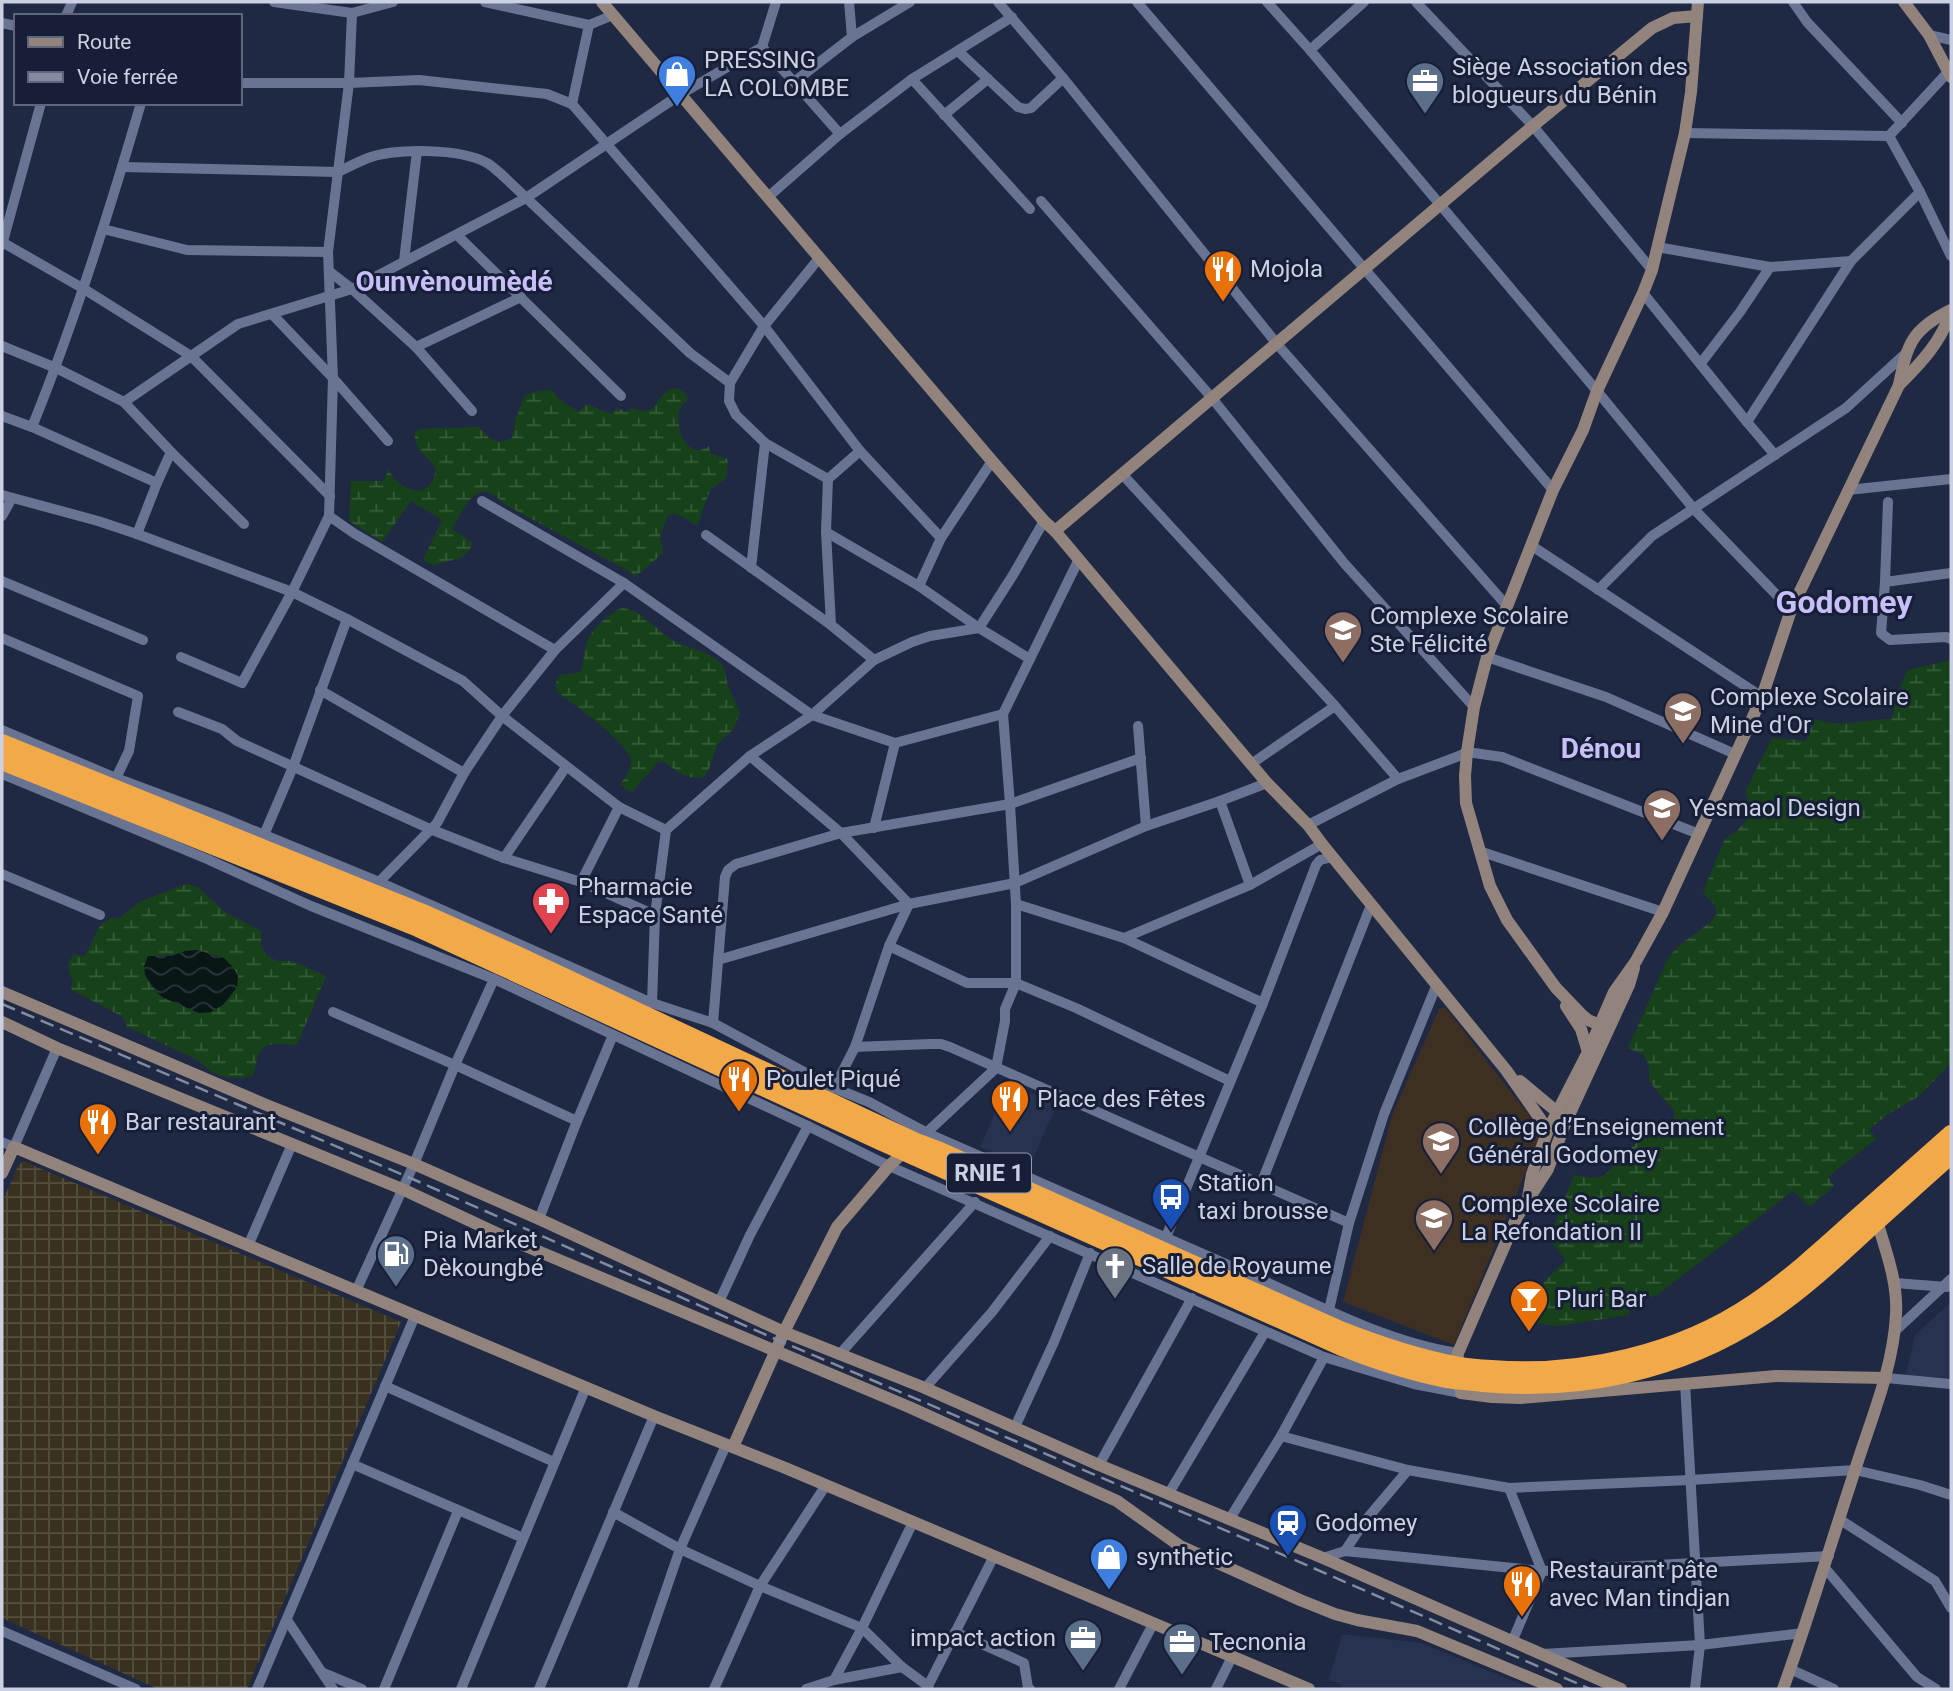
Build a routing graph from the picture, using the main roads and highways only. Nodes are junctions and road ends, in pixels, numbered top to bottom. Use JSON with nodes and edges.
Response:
{"nodes":[{"id":1,"x":602,"y":2,"type":"edge"},
{"id":2,"x":1698,"y":2,"type":"edge"},
{"id":3,"x":1904,"y":2,"type":"edge"},
{"id":4,"x":1697,"y":16,"type":"junction"},
{"id":5,"x":1950,"y":74,"type":"edge"},
{"id":6,"x":1951,"y":311,"type":"edge"},
{"id":7,"x":1899,"y":385,"type":"junction"},
{"id":8,"x":1055,"y":531,"type":"junction"},
{"id":9,"x":2,"y":744,"type":"edge"},
{"id":10,"x":2,"y":761,"type":"edge"},
{"id":11,"x":1556,"y":988,"type":"junction"},
{"id":12,"x":2,"y":992,"type":"edge"},
{"id":13,"x":2,"y":1022,"type":"edge"},
{"id":14,"x":1581,"y":1029,"type":"junction"},
{"id":15,"x":1601,"y":1033,"type":"junction"},
{"id":16,"x":1588,"y":1052,"type":"junction"},
{"id":17,"x":1506,"y":1070,"type":"junction"},
{"id":18,"x":1556,"y":1112,"type":"junction"},
{"id":19,"x":1565,"y":1124,"type":"junction"},
{"id":20,"x":1548,"y":1130,"type":"junction"},
{"id":21,"x":1951,"y":1134,"type":"edge"},
{"id":22,"x":915,"y":1142,"type":"junction"},
{"id":23,"x":8,"y":1145,"type":"edge"},
{"id":24,"x":1951,"y":1155,"type":"edge"},
{"id":25,"x":2,"y":1173,"type":"edge"},
{"id":26,"x":1527,"y":1200,"type":"junction"},
{"id":27,"x":1877,"y":1221,"type":"junction"},
{"id":28,"x":784,"y":1332,"type":"junction"},
{"id":29,"x":776,"y":1350,"type":"junction"},
{"id":30,"x":1459,"y":1373,"type":"junction"},
{"id":31,"x":1886,"y":1378,"type":"junction"},
{"id":32,"x":729,"y":1446,"type":"junction"},
{"id":33,"x":1309,"y":1689,"type":"edge"},
{"id":34,"x":1557,"y":1689,"type":"edge"},
{"id":35,"x":1621,"y":1689,"type":"edge"},
{"id":36,"x":1783,"y":1689,"type":"edge"}],
"edges":[{"from":1,"to":8,"type":"main road"},
{"from":2,"to":4,"type":"main road"},
{"from":3,"to":5,"type":"main road"},
{"from":4,"to":8,"type":"main road"},
{"from":4,"to":11,"type":"main road"},
{"from":6,"to":7,"type":"main road"},
{"from":6,"to":7,"type":"main road"},
{"from":7,"to":15,"type":"main road"},
{"from":8,"to":17,"type":"main road"},
{"from":9,"to":22,"type":"highway","number":"RNIE 1"},
{"from":10,"to":22,"type":"highway","number":"RNIE 1"},
{"from":11,"to":14,"type":"main road"},
{"from":11,"to":15,"type":"main road"},
{"from":12,"to":28,"type":"main road"},
{"from":13,"to":29,"type":"main road"},
{"from":14,"to":15,"type":"main road"},
{"from":14,"to":16,"type":"main road"},
{"from":15,"to":16,"type":"main road"},
{"from":15,"to":19,"type":"main road"},
{"from":16,"to":18,"type":"main road"},
{"from":17,"to":18,"type":"main road"},
{"from":17,"to":20,"type":"main road"},
{"from":18,"to":19,"type":"main road"},
{"from":18,"to":20,"type":"main road"},
{"from":19,"to":26,"type":"main road"},
{"from":20,"to":26,"type":"main road"},
{"from":21,"to":30,"type":"highway","number":"RNIE 1"},
{"from":22,"to":28,"type":"main road"},
{"from":22,"to":30,"type":"highway","number":"RNIE 1"},
{"from":23,"to":25,"type":"main road"},
{"from":23,"to":32,"type":"main road"},
{"from":24,"to":27,"type":"highway","number":"RNIE 1"},
{"from":26,"to":30,"type":"main road"},
{"from":27,"to":30,"type":"highway","number":"RNIE 1"},
{"from":27,"to":31,"type":"main road"},
{"from":28,"to":29,"type":"main road"},
{"from":28,"to":35,"type":"main road"},
{"from":29,"to":32,"type":"main road"},
{"from":29,"to":34,"type":"main road"},
{"from":30,"to":31,"type":"main road"},
{"from":31,"to":36,"type":"main road"},
{"from":32,"to":33,"type":"main road"}]}
